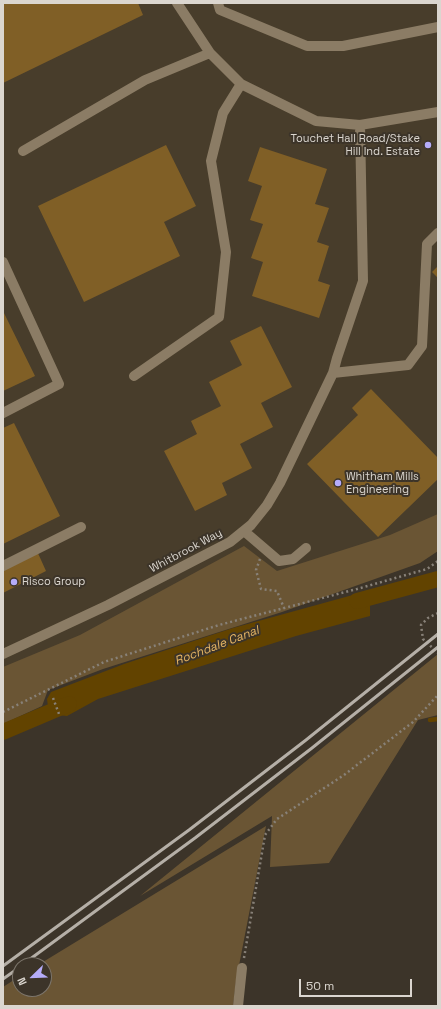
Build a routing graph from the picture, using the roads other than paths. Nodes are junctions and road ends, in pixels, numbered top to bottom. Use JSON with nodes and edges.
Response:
{"nodes":[{"id":1,"x":177,"y":3,"type":"edge"},
{"id":2,"x":218,"y":3,"type":"edge"},
{"id":3,"x":438,"y":27,"type":"edge"},
{"id":4,"x":210,"y":53,"type":"junction"},
{"id":5,"x":241,"y":84,"type":"junction"},
{"id":6,"x":438,"y":112,"type":"edge"},
{"id":7,"x":360,"y":125,"type":"junction"},
{"id":8,"x":23,"y":151,"type":"dead end"},
{"id":9,"x":438,"y":233,"type":"edge"},
{"id":10,"x":3,"y":262,"type":"edge"},
{"id":11,"x":333,"y":373,"type":"junction"},
{"id":12,"x":134,"y":376,"type":"dead end"},
{"id":13,"x":3,"y":413,"type":"edge"},
{"id":14,"x":81,"y":527,"type":"dead end"},
{"id":15,"x":244,"y":531,"type":"junction"},
{"id":16,"x":306,"y":548,"type":"dead end"},
{"id":17,"x":3,"y":566,"type":"edge"},
{"id":18,"x":3,"y":654,"type":"edge"},
{"id":19,"x":242,"y":968,"type":"road end"},
{"id":20,"x":238,"y":1006,"type":"edge"}],
"edges":[{"from":1,"to":4,"type":"street"},
{"from":2,"to":3,"type":"street"},
{"from":4,"to":5,"type":"street"},
{"from":4,"to":8,"type":"street"},
{"from":5,"to":7,"type":"street"},
{"from":5,"to":12,"type":"street"},
{"from":6,"to":7,"type":"street"},
{"from":7,"to":11,"type":"street","name":"Whitbrook Way"},
{"from":9,"to":11,"type":"street"},
{"from":10,"to":13,"type":"street"},
{"from":11,"to":15,"type":"street","name":"Whitbrook Way"},
{"from":14,"to":17,"type":"street"},
{"from":15,"to":16,"type":"street"},
{"from":15,"to":18,"type":"street","name":"Whitbrook Way"},
{"from":19,"to":20,"type":"street"}]}
